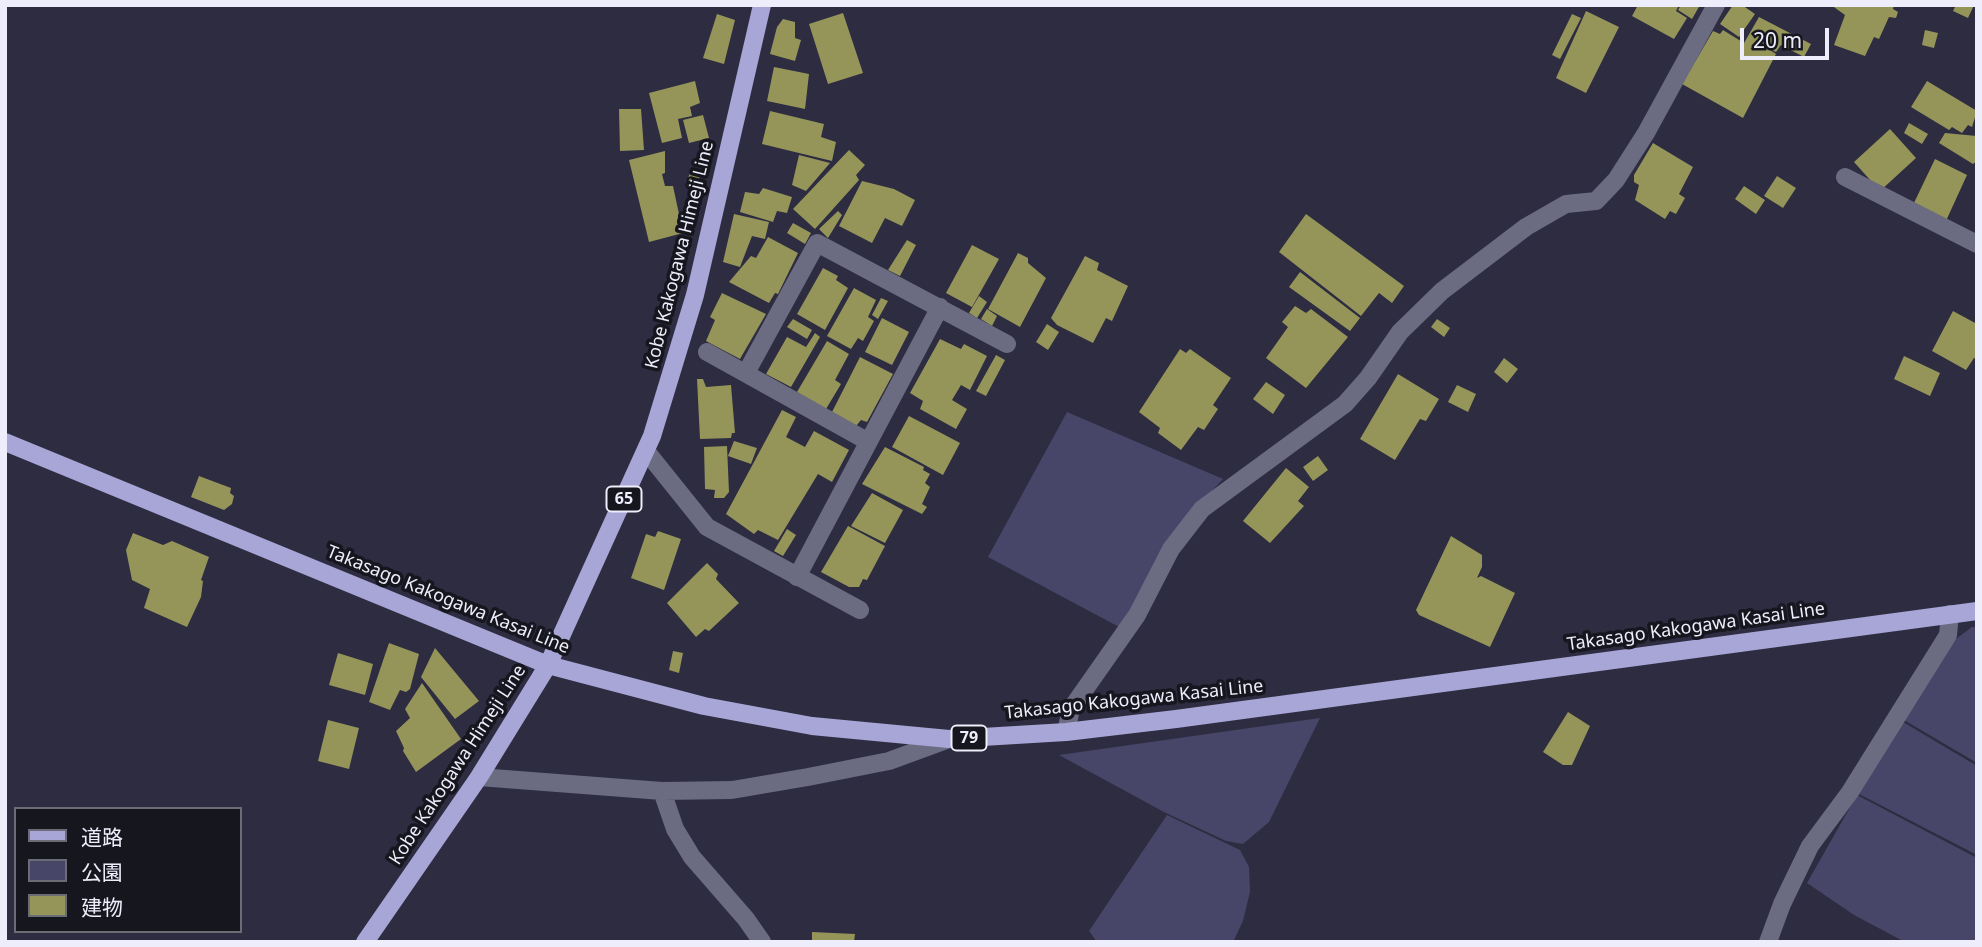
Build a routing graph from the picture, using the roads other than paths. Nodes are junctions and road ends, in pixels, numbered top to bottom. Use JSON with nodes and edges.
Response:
{"nodes":[{"id":1,"x":762,"y":5,"type":"edge"},
{"id":2,"x":1716,"y":5,"type":"edge"},
{"id":3,"x":1845,"y":177,"type":"dead end"},
{"id":4,"x":1977,"y":244,"type":"edge"},
{"id":5,"x":940,"y":307,"type":"junction"},
{"id":6,"x":1007,"y":344,"type":"dead end"},
{"id":7,"x":707,"y":352,"type":"dead end"},
{"id":8,"x":746,"y":373,"type":"junction"},
{"id":9,"x":867,"y":441,"type":"junction"},
{"id":10,"x":5,"y":442,"type":"edge"},
{"id":11,"x":646,"y":451,"type":"junction"},
{"id":12,"x":797,"y":577,"type":"junction"},
{"id":13,"x":860,"y":610,"type":"dead end"},
{"id":14,"x":1977,"y":611,"type":"edge"},
{"id":15,"x":1950,"y":614,"type":"junction"},
{"id":16,"x":548,"y":665,"type":"junction"},
{"id":17,"x":1066,"y":732,"type":"junction"},
{"id":18,"x":949,"y":739,"type":"junction"},
{"id":19,"x":479,"y":777,"type":"junction"},
{"id":20,"x":662,"y":791,"type":"junction"},
{"id":21,"x":365,"y":942,"type":"edge"},
{"id":22,"x":762,"y":942,"type":"edge"},
{"id":23,"x":1768,"y":942,"type":"edge"}],
"edges":[{"from":1,"to":11,"type":"main road","name":"Kobe Kakogawa Himeji Line","number":"65"},
{"from":2,"to":17,"type":"street"},
{"from":3,"to":4,"type":"street"},
{"from":5,"to":6,"type":"street"},
{"from":5,"to":8,"type":"street"},
{"from":5,"to":9,"type":"street"},
{"from":7,"to":8,"type":"street"},
{"from":8,"to":9,"type":"street"},
{"from":9,"to":12,"type":"street"},
{"from":10,"to":16,"type":"main road","name":"Takasago Kakogawa Kasai Line","number":"79"},
{"from":11,"to":12,"type":"street"},
{"from":11,"to":16,"type":"main road","name":"Kobe Kakogawa Himeji Line","number":"65"},
{"from":12,"to":13,"type":"street"},
{"from":14,"to":15,"type":"main road","name":"Takasago Kakogawa Kasai Line","number":"79"},
{"from":15,"to":17,"type":"main road","name":"Takasago Kakogawa Kasai Line","number":"79"},
{"from":15,"to":23,"type":"street"},
{"from":16,"to":18,"type":"main road","name":"Takasago Kakogawa Kasai Line","number":"79"},
{"from":16,"to":19,"type":"main road","name":"Kobe Kakogawa Himeji Line","number":"65"},
{"from":17,"to":18,"type":"main road","name":"Takasago Kakogawa Kasai Line","number":"79"},
{"from":18,"to":20,"type":"street"},
{"from":19,"to":20,"type":"street"},
{"from":19,"to":21,"type":"main road","name":"Kobe Kakogawa Himeji Line","number":"65"},
{"from":20,"to":22,"type":"street"}]}
